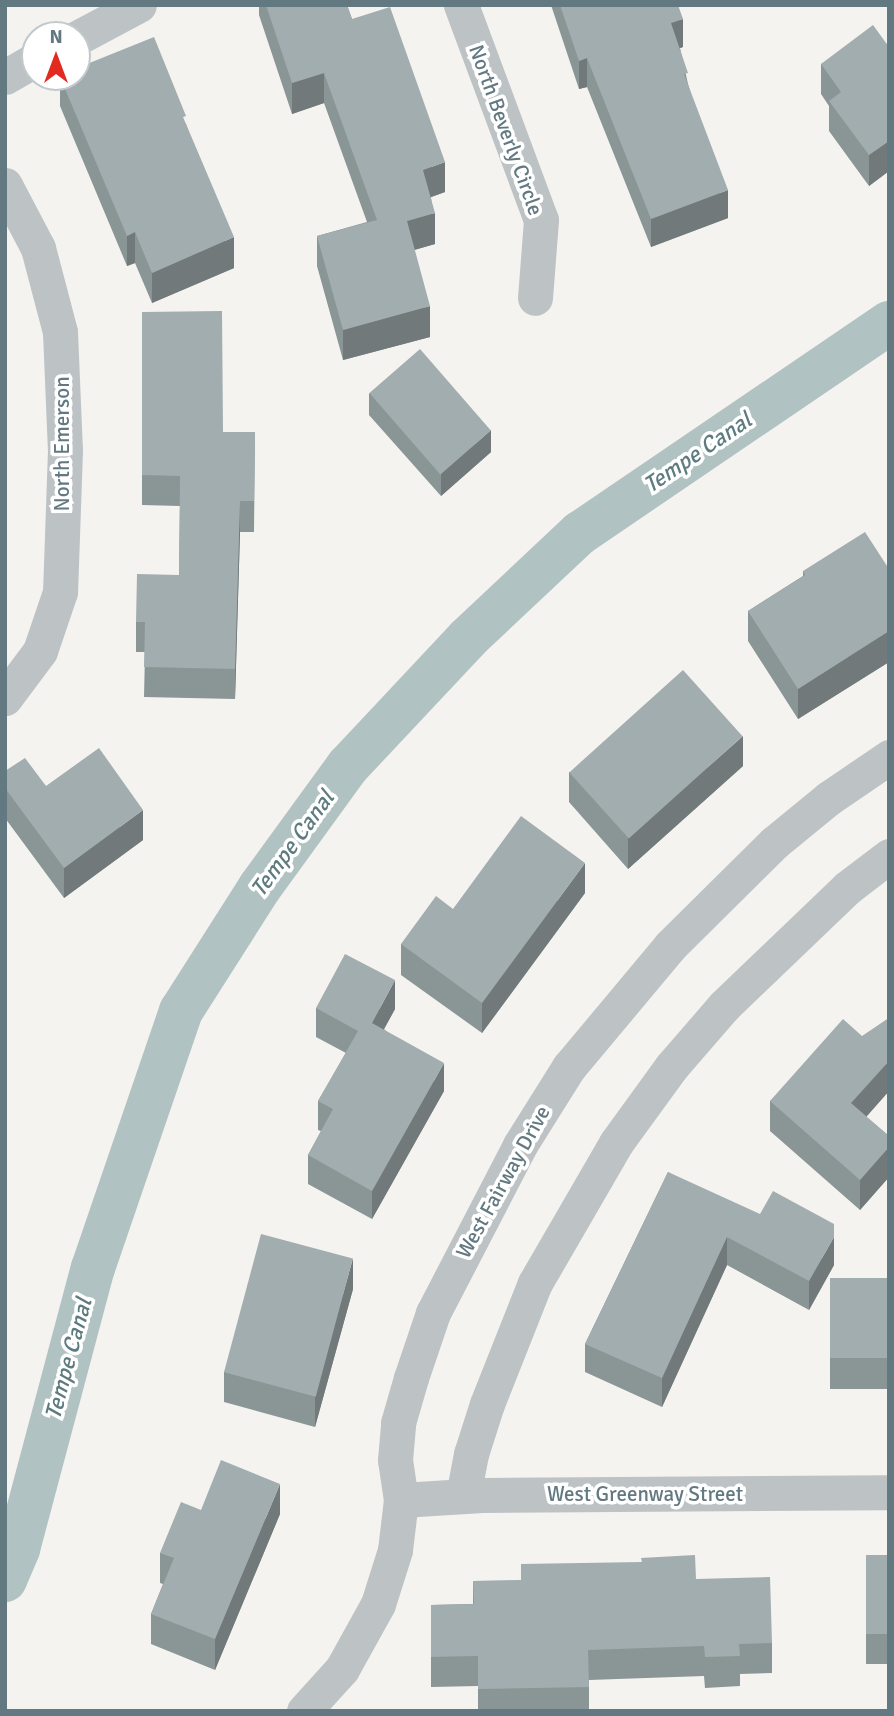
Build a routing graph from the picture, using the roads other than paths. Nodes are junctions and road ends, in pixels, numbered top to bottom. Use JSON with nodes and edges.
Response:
{"nodes":[{"id":1,"x":139,"y":5,"type":"edge"},
{"id":2,"x":461,"y":5,"type":"edge"},
{"id":3,"x":91,"y":30,"type":"edge"},
{"id":4,"x":21,"y":67,"type":"edge"},
{"id":5,"x":5,"y":76,"type":"edge"},
{"id":6,"x":5,"y":185,"type":"edge"},
{"id":7,"x":535,"y":298,"type":"dead end"},
{"id":8,"x":5,"y":698,"type":"edge"},
{"id":9,"x":889,"y":757,"type":"edge"},
{"id":10,"x":889,"y":856,"type":"edge"},
{"id":11,"x":889,"y":1492,"type":"edge"},
{"id":12,"x":463,"y":1496,"type":"junction"},
{"id":13,"x":401,"y":1500,"type":"junction"},
{"id":14,"x":304,"y":1711,"type":"edge"}],
"edges":[{"from":1,"to":3,"type":"street"},
{"from":2,"to":7,"type":"street","name":"North Beverly Circle"},
{"from":4,"to":5,"type":"street"},
{"from":6,"to":8,"type":"street","name":"North Emerson"},
{"from":9,"to":13,"type":"street","name":"West Fairway Drive"},
{"from":10,"to":12,"type":"street"},
{"from":11,"to":12,"type":"street","name":"West Greenway Street"},
{"from":12,"to":13,"type":"street","name":"West Greenway Street"},
{"from":13,"to":14,"type":"street","name":"West Fairway Drive"}]}
